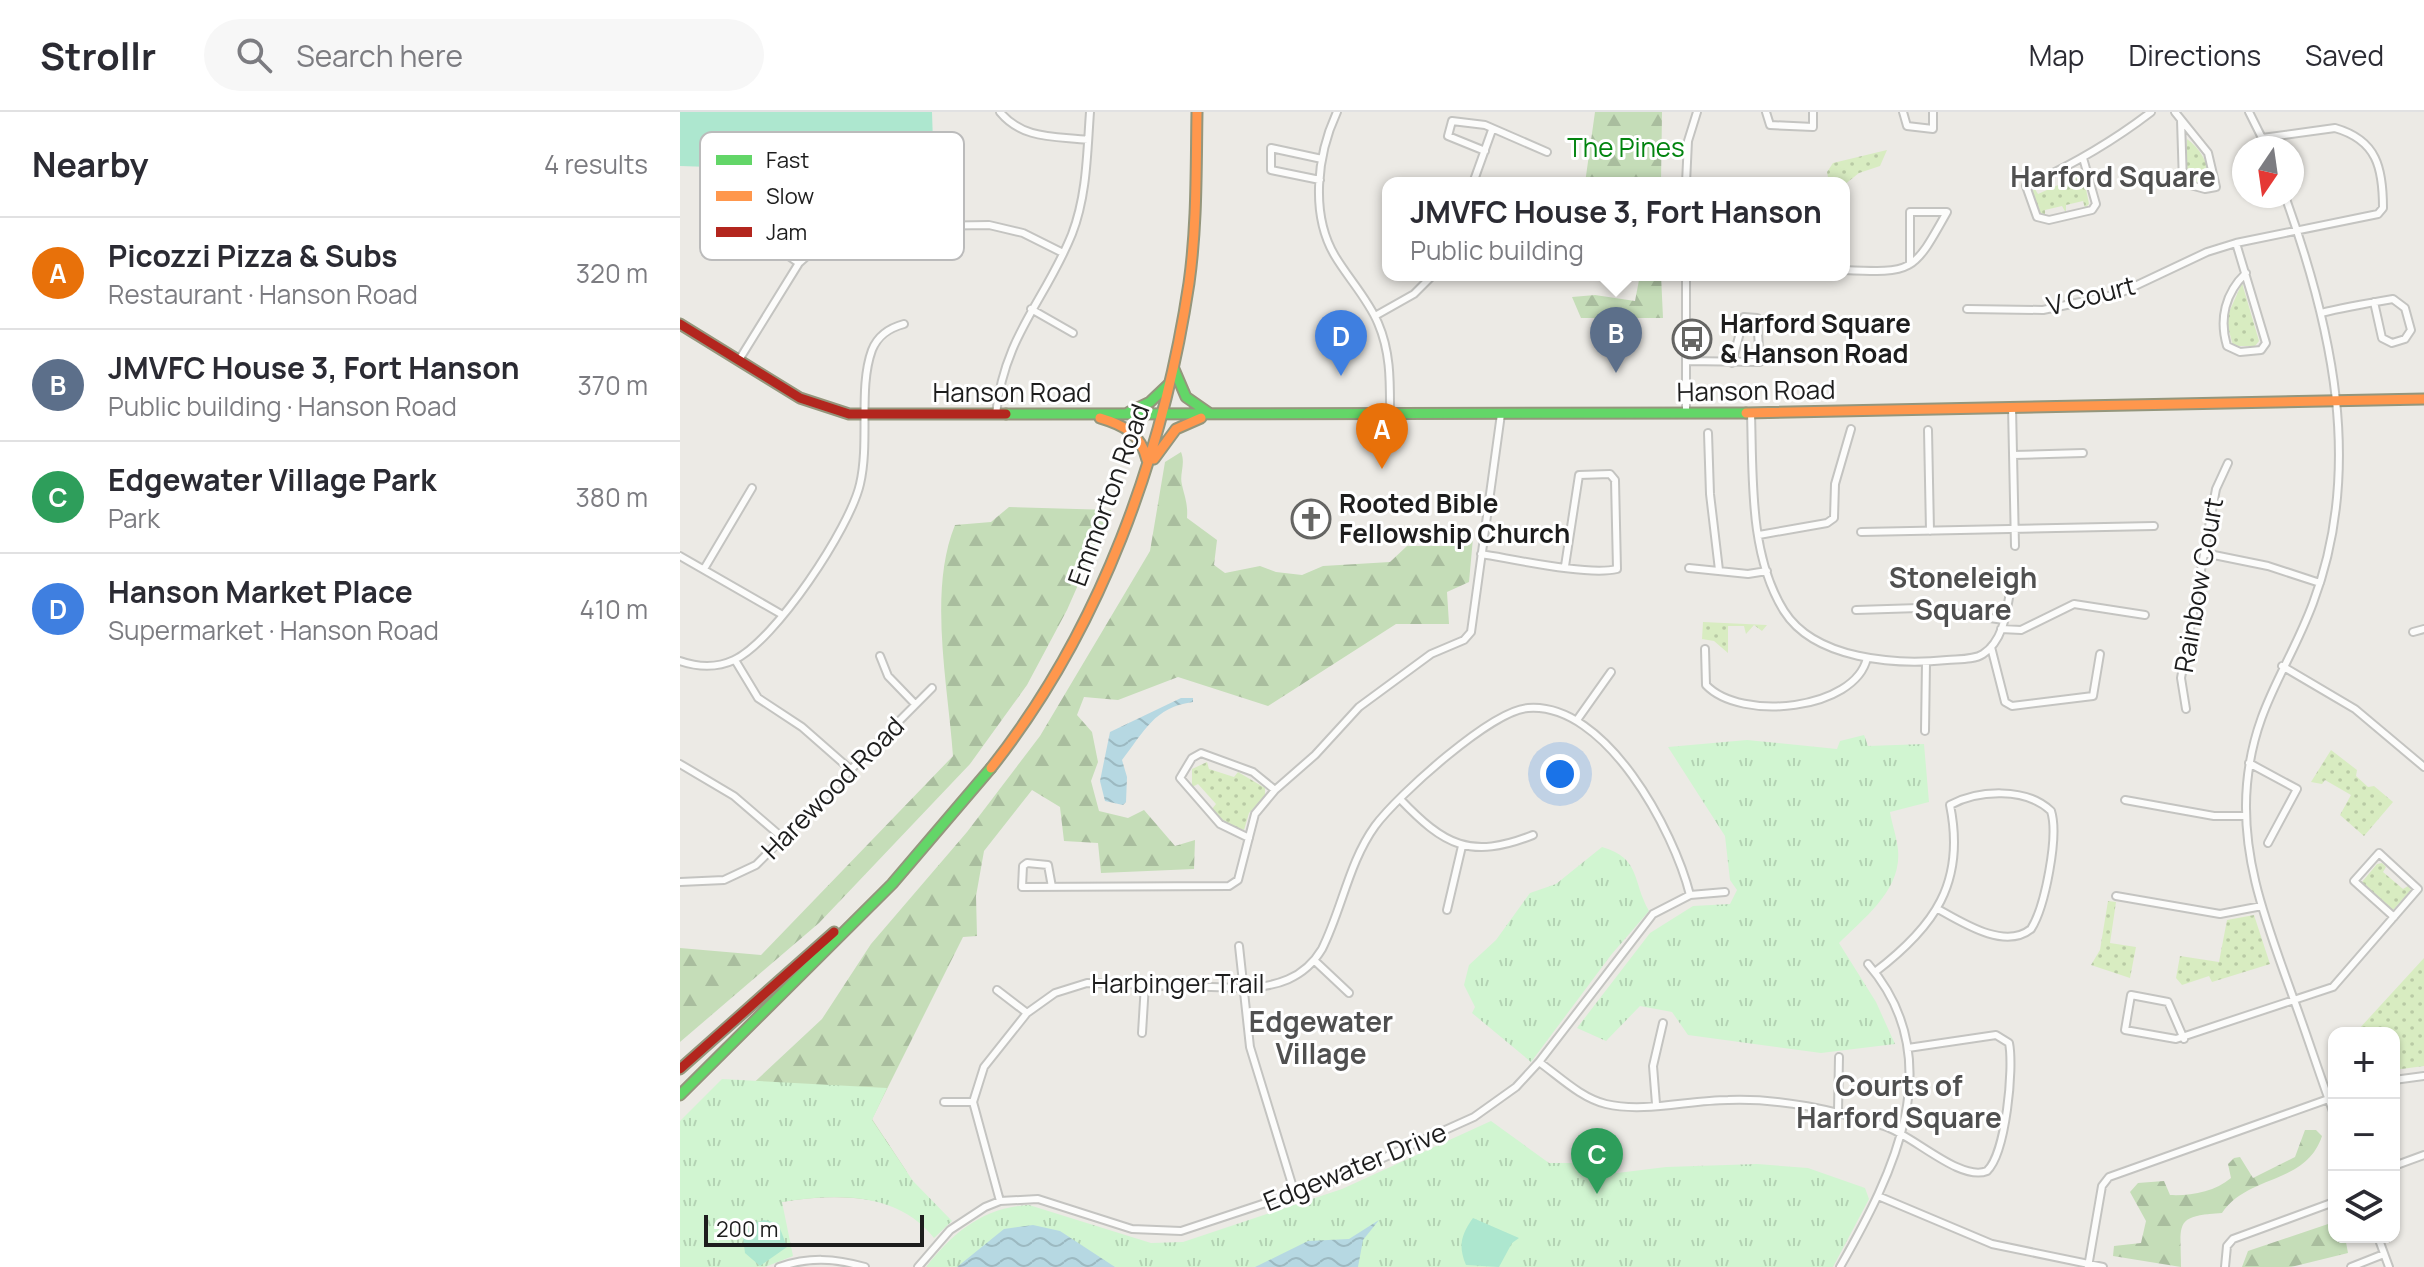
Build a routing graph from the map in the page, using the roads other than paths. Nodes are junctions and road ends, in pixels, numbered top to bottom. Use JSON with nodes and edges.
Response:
{"nodes":[{"id":1,"x":1000,"y":112,"type":"edge"},
{"id":2,"x":1090,"y":112,"type":"edge"},
{"id":3,"x":1197,"y":112,"type":"edge"},
{"id":4,"x":1337,"y":112,"type":"edge"},
{"id":5,"x":1697,"y":112,"type":"edge"},
{"id":6,"x":1766,"y":112,"type":"edge"},
{"id":7,"x":1813,"y":112,"type":"edge"},
{"id":8,"x":1903,"y":112,"type":"edge"},
{"id":9,"x":1933,"y":112,"type":"edge"},
{"id":10,"x":2151,"y":112,"type":"edge"},
{"id":11,"x":2175,"y":112,"type":"edge"},
{"id":12,"x":2249,"y":112,"type":"edge"},
{"id":13,"x":2181,"y":120,"type":"junction"},
{"id":14,"x":1492,"y":130,"type":"junction"},
{"id":15,"x":2261,"y":136,"type":"edge"},
{"id":16,"x":2277,"y":136,"type":"edge"},
{"id":17,"x":1088,"y":140,"type":"junction"},
{"id":18,"x":1485,"y":151,"type":"junction"},
{"id":19,"x":1547,"y":152,"type":"dead end"},
{"id":20,"x":2083,"y":158,"type":"junction"},
{"id":21,"x":1322,"y":159,"type":"junction"},
{"id":22,"x":1475,"y":177,"type":"edge"},
{"id":23,"x":1686,"y":177,"type":"edge"},
{"id":24,"x":1320,"y":180,"type":"junction"},
{"id":25,"x":2289,"y":208,"type":"edge"},
{"id":26,"x":964,"y":225,"type":"edge"},
{"id":27,"x":2296,"y":228,"type":"junction"},
{"id":28,"x":2236,"y":243,"type":"junction"},
{"id":29,"x":1063,"y":253,"type":"junction"},
{"id":30,"x":795,"y":260,"type":"edge"},
{"id":31,"x":802,"y":260,"type":"edge"},
{"id":32,"x":799,"y":263,"type":"junction"},
{"id":33,"x":1910,"y":264,"type":"junction"},
{"id":34,"x":1850,"y":270,"type":"edge"},
{"id":35,"x":2246,"y":273,"type":"junction"},
{"id":36,"x":1427,"y":281,"type":"edge"},
{"id":37,"x":1686,"y":281,"type":"edge"},
{"id":38,"x":2374,"y":302,"type":"junction"},
{"id":39,"x":1031,"y":309,"type":"junction"},
{"id":40,"x":1967,"y":309,"type":"dead end"},
{"id":41,"x":2321,"y":313,"type":"junction"},
{"id":42,"x":1375,"y":316,"type":"junction"},
{"id":43,"x":680,"y":324,"type":"edge"},
{"id":44,"x":904,"y":324,"type":"dead end"},
{"id":45,"x":1073,"y":333,"type":"dead end"},
{"id":46,"x":739,"y":360,"type":"junction"},
{"id":47,"x":1686,"y":361,"type":"junction"},
{"id":48,"x":1732,"y":363,"type":"junction"},
{"id":49,"x":1174,"y":369,"type":"junction"},
{"id":50,"x":1171,"y":382,"type":"junction"},
{"id":51,"x":2424,"y":399,"type":"edge"},
{"id":52,"x":2337,"y":401,"type":"junction"},
{"id":53,"x":2012,"y":407,"type":"junction"},
{"id":54,"x":1751,"y":413,"type":"junction"},
{"id":55,"x":996,"y":414,"type":"junction"},
{"id":56,"x":1390,"y":414,"type":"junction"},
{"id":57,"x":1501,"y":414,"type":"junction"},
{"id":58,"x":1686,"y":414,"type":"junction"},
{"id":59,"x":867,"y":415,"type":"junction"},
{"id":60,"x":1089,"y":415,"type":"junction"},
{"id":61,"x":1118,"y":415,"type":"junction"},
{"id":62,"x":1162,"y":415,"type":"junction"},
{"id":63,"x":1212,"y":415,"type":"junction"},
{"id":64,"x":1851,"y":429,"type":"dead end"},
{"id":65,"x":1928,"y":430,"type":"dead end"},
{"id":66,"x":1708,"y":433,"type":"dead end"},
{"id":67,"x":2083,"y":453,"type":"dead end"},
{"id":68,"x":2013,"y":455,"type":"junction"},
{"id":69,"x":2228,"y":463,"type":"dead end"},
{"id":70,"x":1148,"y":465,"type":"junction"},
{"id":71,"x":1144,"y":476,"type":"junction"},
{"id":72,"x":752,"y":488,"type":"dead end"},
{"id":73,"x":2154,"y":526,"type":"dead end"},
{"id":74,"x":1930,"y":531,"type":"junction"},
{"id":75,"x":2015,"y":531,"type":"junction"},
{"id":76,"x":1861,"y":532,"type":"dead end"},
{"id":77,"x":1759,"y":535,"type":"junction"},
{"id":78,"x":2015,"y":546,"type":"dead end"},
{"id":79,"x":2204,"y":553,"type":"junction"},
{"id":80,"x":1481,"y":554,"type":"junction"},
{"id":81,"x":680,"y":556,"type":"edge"},
{"id":82,"x":1565,"y":566,"type":"junction"},
{"id":83,"x":1689,"y":568,"type":"dead end"},
{"id":84,"x":704,"y":569,"type":"junction"},
{"id":85,"x":1719,"y":570,"type":"junction"},
{"id":86,"x":1767,"y":571,"type":"junction"},
{"id":87,"x":2012,"y":581,"type":"dead end"},
{"id":88,"x":2320,"y":583,"type":"junction"},
{"id":89,"x":1856,"y":610,"type":"dead end"},
{"id":90,"x":781,"y":614,"type":"junction"},
{"id":91,"x":2145,"y":615,"type":"dead end"},
{"id":92,"x":2004,"y":620,"type":"junction"},
{"id":93,"x":2001,"y":629,"type":"junction"},
{"id":94,"x":2424,"y":629,"type":"edge"},
{"id":95,"x":2413,"y":632,"type":"dead end"},
{"id":96,"x":1991,"y":647,"type":"junction"},
{"id":97,"x":1705,"y":649,"type":"dead end"},
{"id":98,"x":2100,"y":654,"type":"dead end"},
{"id":99,"x":880,"y":656,"type":"dead end"},
{"id":100,"x":1867,"y":658,"type":"junction"},
{"id":101,"x":735,"y":660,"type":"junction"},
{"id":102,"x":680,"y":661,"type":"edge"},
{"id":103,"x":1926,"y":662,"type":"junction"},
{"id":104,"x":2282,"y":666,"type":"junction"},
{"id":105,"x":1611,"y":672,"type":"dead end"},
{"id":106,"x":932,"y":688,"type":"dead end"},
{"id":107,"x":915,"y":704,"type":"junction"},
{"id":108,"x":2186,"y":709,"type":"dead end"},
{"id":109,"x":1577,"y":720,"type":"junction"},
{"id":110,"x":1925,"y":731,"type":"dead end"},
{"id":111,"x":2249,"y":763,"type":"junction"},
{"id":112,"x":680,"y":764,"type":"edge"},
{"id":113,"x":2424,"y":767,"type":"edge"},
{"id":114,"x":851,"y":770,"type":"junction"},
{"id":115,"x":1275,"y":790,"type":"junction"},
{"id":116,"x":1400,"y":799,"type":"junction"},
{"id":117,"x":2125,"y":800,"type":"dead end"},
{"id":118,"x":2246,"y":816,"type":"junction"},
{"id":119,"x":1533,"y":835,"type":"dead end"},
{"id":120,"x":1249,"y":838,"type":"junction"},
{"id":121,"x":784,"y":839,"type":"junction"},
{"id":122,"x":2268,"y":843,"type":"dead end"},
{"id":123,"x":1462,"y":846,"type":"junction"},
{"id":124,"x":680,"y":882,"type":"edge"},
{"id":125,"x":1052,"y":887,"type":"junction"},
{"id":126,"x":1725,"y":892,"type":"dead end"},
{"id":127,"x":1690,"y":895,"type":"junction"},
{"id":128,"x":2116,"y":896,"type":"dead end"},
{"id":129,"x":2262,"y":906,"type":"junction"},
{"id":130,"x":1938,"y":909,"type":"junction"},
{"id":131,"x":1447,"y":910,"type":"dead end"},
{"id":132,"x":862,"y":911,"type":"junction"},
{"id":133,"x":2394,"y":917,"type":"junction"},
{"id":134,"x":1239,"y":946,"type":"dead end"},
{"id":135,"x":1315,"y":961,"type":"junction"},
{"id":136,"x":1868,"y":964,"type":"dead end"},
{"id":137,"x":1875,"y":972,"type":"junction"},
{"id":138,"x":1145,"y":984,"type":"junction"},
{"id":139,"x":1242,"y":988,"type":"junction"},
{"id":140,"x":997,"y":990,"type":"dead end"},
{"id":141,"x":1349,"y":993,"type":"dead end"},
{"id":142,"x":2295,"y":1001,"type":"junction"},
{"id":143,"x":1027,"y":1013,"type":"junction"},
{"id":144,"x":1663,"y":1023,"type":"dead end"},
{"id":145,"x":1142,"y":1033,"type":"dead end"},
{"id":146,"x":2184,"y":1039,"type":"junction"},
{"id":147,"x":1908,"y":1048,"type":"junction"},
{"id":148,"x":1839,"y":1057,"type":"dead end"},
{"id":149,"x":1539,"y":1062,"type":"junction"},
{"id":150,"x":680,"y":1069,"type":"edge"},
{"id":151,"x":2424,"y":1076,"type":"edge"},
{"id":152,"x":2400,"y":1079,"type":"edge"},
{"id":153,"x":2328,"y":1090,"type":"edge"},
{"id":154,"x":680,"y":1095,"type":"edge"},
{"id":155,"x":2328,"y":1099,"type":"edge"},
{"id":156,"x":944,"y":1102,"type":"dead end"},
{"id":157,"x":973,"y":1102,"type":"junction"},
{"id":158,"x":1656,"y":1104,"type":"junction"},
{"id":159,"x":1838,"y":1111,"type":"junction"},
{"id":160,"x":1902,"y":1132,"type":"junction"},
{"id":161,"x":2424,"y":1155,"type":"edge"},
{"id":162,"x":2400,"y":1164,"type":"edge"},
{"id":163,"x":1295,"y":1194,"type":"junction"},
{"id":164,"x":1878,"y":1196,"type":"junction"},
{"id":165,"x":1000,"y":1201,"type":"junction"},
{"id":166,"x":2328,"y":1204,"type":"edge"},
{"id":167,"x":2380,"y":1243,"type":"edge"},
{"id":168,"x":2384,"y":1254,"type":"junction"},
{"id":169,"x":2088,"y":1266,"type":"edge"},
{"id":170,"x":779,"y":1267,"type":"edge"},
{"id":171,"x":865,"y":1267,"type":"edge"},
{"id":172,"x":918,"y":1267,"type":"edge"},
{"id":173,"x":1840,"y":1267,"type":"edge"},
{"id":174,"x":2103,"y":1267,"type":"edge"},
{"id":175,"x":2225,"y":1267,"type":"edge"},
{"id":176,"x":2351,"y":1267,"type":"edge"},
{"id":177,"x":2389,"y":1267,"type":"edge"}],
"edges":[{"from":1,"to":17,"type":"street"},
{"from":2,"to":17,"type":"street"},
{"from":3,"to":49,"type":"street","name":"Emmorton Road"},
{"from":4,"to":21,"type":"street"},
{"from":5,"to":23,"type":"street"},
{"from":6,"to":7,"type":"street"},
{"from":8,"to":9,"type":"street"},
{"from":10,"to":20,"type":"street"},
{"from":11,"to":13,"type":"street"},
{"from":12,"to":15,"type":"street"},
{"from":13,"to":13,"type":"street"},
{"from":14,"to":18,"type":"street"},
{"from":14,"to":18,"type":"street"},
{"from":14,"to":19,"type":"street"},
{"from":16,"to":27,"type":"street","name":"V Court"},
{"from":17,"to":29,"type":"street"},
{"from":18,"to":22,"type":"street"},
{"from":20,"to":20,"type":"street"},
{"from":21,"to":24,"type":"street"},
{"from":21,"to":24,"type":"street"},
{"from":24,"to":42,"type":"street"},
{"from":25,"to":27,"type":"street"},
{"from":26,"to":29,"type":"street"},
{"from":27,"to":28,"type":"street","name":"V Court"},
{"from":27,"to":41,"type":"street"},
{"from":28,"to":35,"type":"street"},
{"from":28,"to":40,"type":"street","name":"V Court"},
{"from":29,"to":39,"type":"street"},
{"from":30,"to":32,"type":"street"},
{"from":31,"to":32,"type":"street"},
{"from":32,"to":46,"type":"street"},
{"from":33,"to":33,"type":"street"},
{"from":33,"to":34,"type":"street"},
{"from":35,"to":35,"type":"street"},
{"from":36,"to":42,"type":"street"},
{"from":37,"to":47,"type":"street"},
{"from":38,"to":38,"type":"street"},
{"from":38,"to":41,"type":"street"},
{"from":39,"to":45,"type":"street"},
{"from":39,"to":55,"type":"street"},
{"from":41,"to":52,"type":"street"},
{"from":42,"to":56,"type":"street"},
{"from":43,"to":46,"type":"street","name":"Hanson Road"},
{"from":44,"to":59,"type":"street"},
{"from":46,"to":59,"type":"street","name":"Hanson Road"},
{"from":47,"to":48,"type":"street"},
{"from":47,"to":58,"type":"street"},
{"from":48,"to":48,"type":"street"},
{"from":49,"to":50,"type":"street","name":"Emmorton Road"},
{"from":49,"to":63,"type":"street"},
{"from":50,"to":61,"type":"street"},
{"from":50,"to":62,"type":"street","name":"Emmorton Road"},
{"from":51,"to":52,"type":"street","name":"Hanson Road"},
{"from":52,"to":53,"type":"street","name":"Hanson Road"},
{"from":52,"to":88,"type":"street"},
{"from":53,"to":54,"type":"street","name":"Hanson Road"},
{"from":53,"to":68,"type":"street"},
{"from":54,"to":58,"type":"street","name":"Hanson Road"},
{"from":54,"to":77,"type":"street"},
{"from":55,"to":59,"type":"street","name":"Hanson Road"},
{"from":55,"to":60,"type":"street","name":"Hanson Road"},
{"from":56,"to":57,"type":"street","name":"Hanson Road"},
{"from":56,"to":63,"type":"street","name":"Hanson Road"},
{"from":57,"to":58,"type":"street","name":"Hanson Road"},
{"from":57,"to":80,"type":"street"},
{"from":59,"to":90,"type":"street"},
{"from":60,"to":61,"type":"street","name":"Hanson Road"},
{"from":60,"to":70,"type":"street"},
{"from":61,"to":62,"type":"street","name":"Hanson Road"},
{"from":62,"to":63,"type":"street","name":"Hanson Road"},
{"from":62,"to":70,"type":"street","name":"Emmorton Road"},
{"from":63,"to":71,"type":"street"},
{"from":64,"to":77,"type":"street"},
{"from":65,"to":74,"type":"street"},
{"from":66,"to":85,"type":"street"},
{"from":67,"to":68,"type":"street"},
{"from":68,"to":75,"type":"street"},
{"from":69,"to":79,"type":"street","name":"Rainbow Court"},
{"from":70,"to":71,"type":"street","name":"Emmorton Road"},
{"from":71,"to":132,"type":"street","name":"Emmorton Road"},
{"from":72,"to":84,"type":"street"},
{"from":73,"to":75,"type":"street"},
{"from":74,"to":75,"type":"street"},
{"from":74,"to":76,"type":"street"},
{"from":75,"to":78,"type":"street"},
{"from":77,"to":86,"type":"street"},
{"from":79,"to":88,"type":"street"},
{"from":79,"to":108,"type":"street","name":"Rainbow Court"},
{"from":80,"to":82,"type":"street"},
{"from":80,"to":115,"type":"street"},
{"from":81,"to":84,"type":"street"},
{"from":82,"to":82,"type":"street"},
{"from":83,"to":85,"type":"street"},
{"from":84,"to":90,"type":"street"},
{"from":85,"to":86,"type":"street"},
{"from":86,"to":100,"type":"street"},
{"from":87,"to":92,"type":"street"},
{"from":88,"to":104,"type":"street"},
{"from":89,"to":92,"type":"street"},
{"from":90,"to":101,"type":"street"},
{"from":91,"to":93,"type":"street"},
{"from":92,"to":93,"type":"street"},
{"from":93,"to":96,"type":"street"},
{"from":94,"to":95,"type":"street"},
{"from":96,"to":98,"type":"street"},
{"from":96,"to":103,"type":"street"},
{"from":97,"to":100,"type":"street"},
{"from":99,"to":107,"type":"street"},
{"from":100,"to":103,"type":"street"},
{"from":101,"to":102,"type":"street"},
{"from":101,"to":114,"type":"street"},
{"from":103,"to":110,"type":"street"},
{"from":104,"to":111,"type":"street"},
{"from":104,"to":113,"type":"street"},
{"from":105,"to":109,"type":"street"},
{"from":106,"to":107,"type":"street","name":"Harewood Road"},
{"from":107,"to":114,"type":"street","name":"Harewood Road"},
{"from":109,"to":116,"type":"street"},
{"from":109,"to":127,"type":"street"},
{"from":111,"to":118,"type":"street"},
{"from":111,"to":122,"type":"street"},
{"from":112,"to":121,"type":"street"},
{"from":114,"to":121,"type":"street","name":"Harewood Road"},
{"from":115,"to":120,"type":"street"},
{"from":115,"to":120,"type":"street"},
{"from":116,"to":123,"type":"street"},
{"from":116,"to":135,"type":"street"},
{"from":117,"to":118,"type":"street"},
{"from":118,"to":129,"type":"street"},
{"from":119,"to":123,"type":"street"},
{"from":120,"to":125,"type":"street"},
{"from":121,"to":124,"type":"street","name":"Harewood Road"},
{"from":123,"to":131,"type":"street"},
{"from":125,"to":125,"type":"street"},
{"from":126,"to":127,"type":"street","name":"Edgewater Drive"},
{"from":127,"to":149,"type":"street","name":"Edgewater Drive"},
{"from":128,"to":129,"type":"street"},
{"from":129,"to":142,"type":"street"},
{"from":130,"to":130,"type":"street"},
{"from":130,"to":137,"type":"street"},
{"from":132,"to":150,"type":"street","name":"Emmorton Road"},
{"from":132,"to":154,"type":"street","name":"Emmorton Road"},
{"from":133,"to":133,"type":"street"},
{"from":133,"to":142,"type":"street"},
{"from":134,"to":139,"type":"street"},
{"from":135,"to":139,"type":"street","name":"Harbinger Trail"},
{"from":135,"to":141,"type":"street"},
{"from":136,"to":137,"type":"street"},
{"from":137,"to":147,"type":"street"},
{"from":138,"to":139,"type":"street","name":"Harbinger Trail"},
{"from":138,"to":143,"type":"street","name":"Harbinger Trail"},
{"from":138,"to":145,"type":"street"},
{"from":139,"to":163,"type":"street"},
{"from":140,"to":143,"type":"street"},
{"from":142,"to":146,"type":"street"},
{"from":142,"to":153,"type":"street"},
{"from":143,"to":157,"type":"street","name":"Harbinger Trail"},
{"from":144,"to":158,"type":"street"},
{"from":146,"to":146,"type":"street"},
{"from":147,"to":160,"type":"street"},
{"from":147,"to":160,"type":"street"},
{"from":148,"to":159,"type":"street"},
{"from":149,"to":158,"type":"street"},
{"from":149,"to":163,"type":"street","name":"Edgewater Drive"},
{"from":151,"to":152,"type":"street"},
{"from":155,"to":169,"type":"street"},
{"from":156,"to":157,"type":"street"},
{"from":157,"to":165,"type":"street"},
{"from":158,"to":159,"type":"street"},
{"from":159,"to":160,"type":"street"},
{"from":160,"to":164,"type":"street"},
{"from":161,"to":162,"type":"street"},
{"from":163,"to":165,"type":"street","name":"Edgewater Drive"},
{"from":164,"to":169,"type":"street"},
{"from":164,"to":173,"type":"street"},
{"from":165,"to":172,"type":"street","name":"Edgewater Drive"},
{"from":166,"to":175,"type":"street"},
{"from":167,"to":168,"type":"street"},
{"from":168,"to":176,"type":"street"},
{"from":168,"to":177,"type":"street"},
{"from":169,"to":174,"type":"street"},
{"from":170,"to":171,"type":"street"}]}
